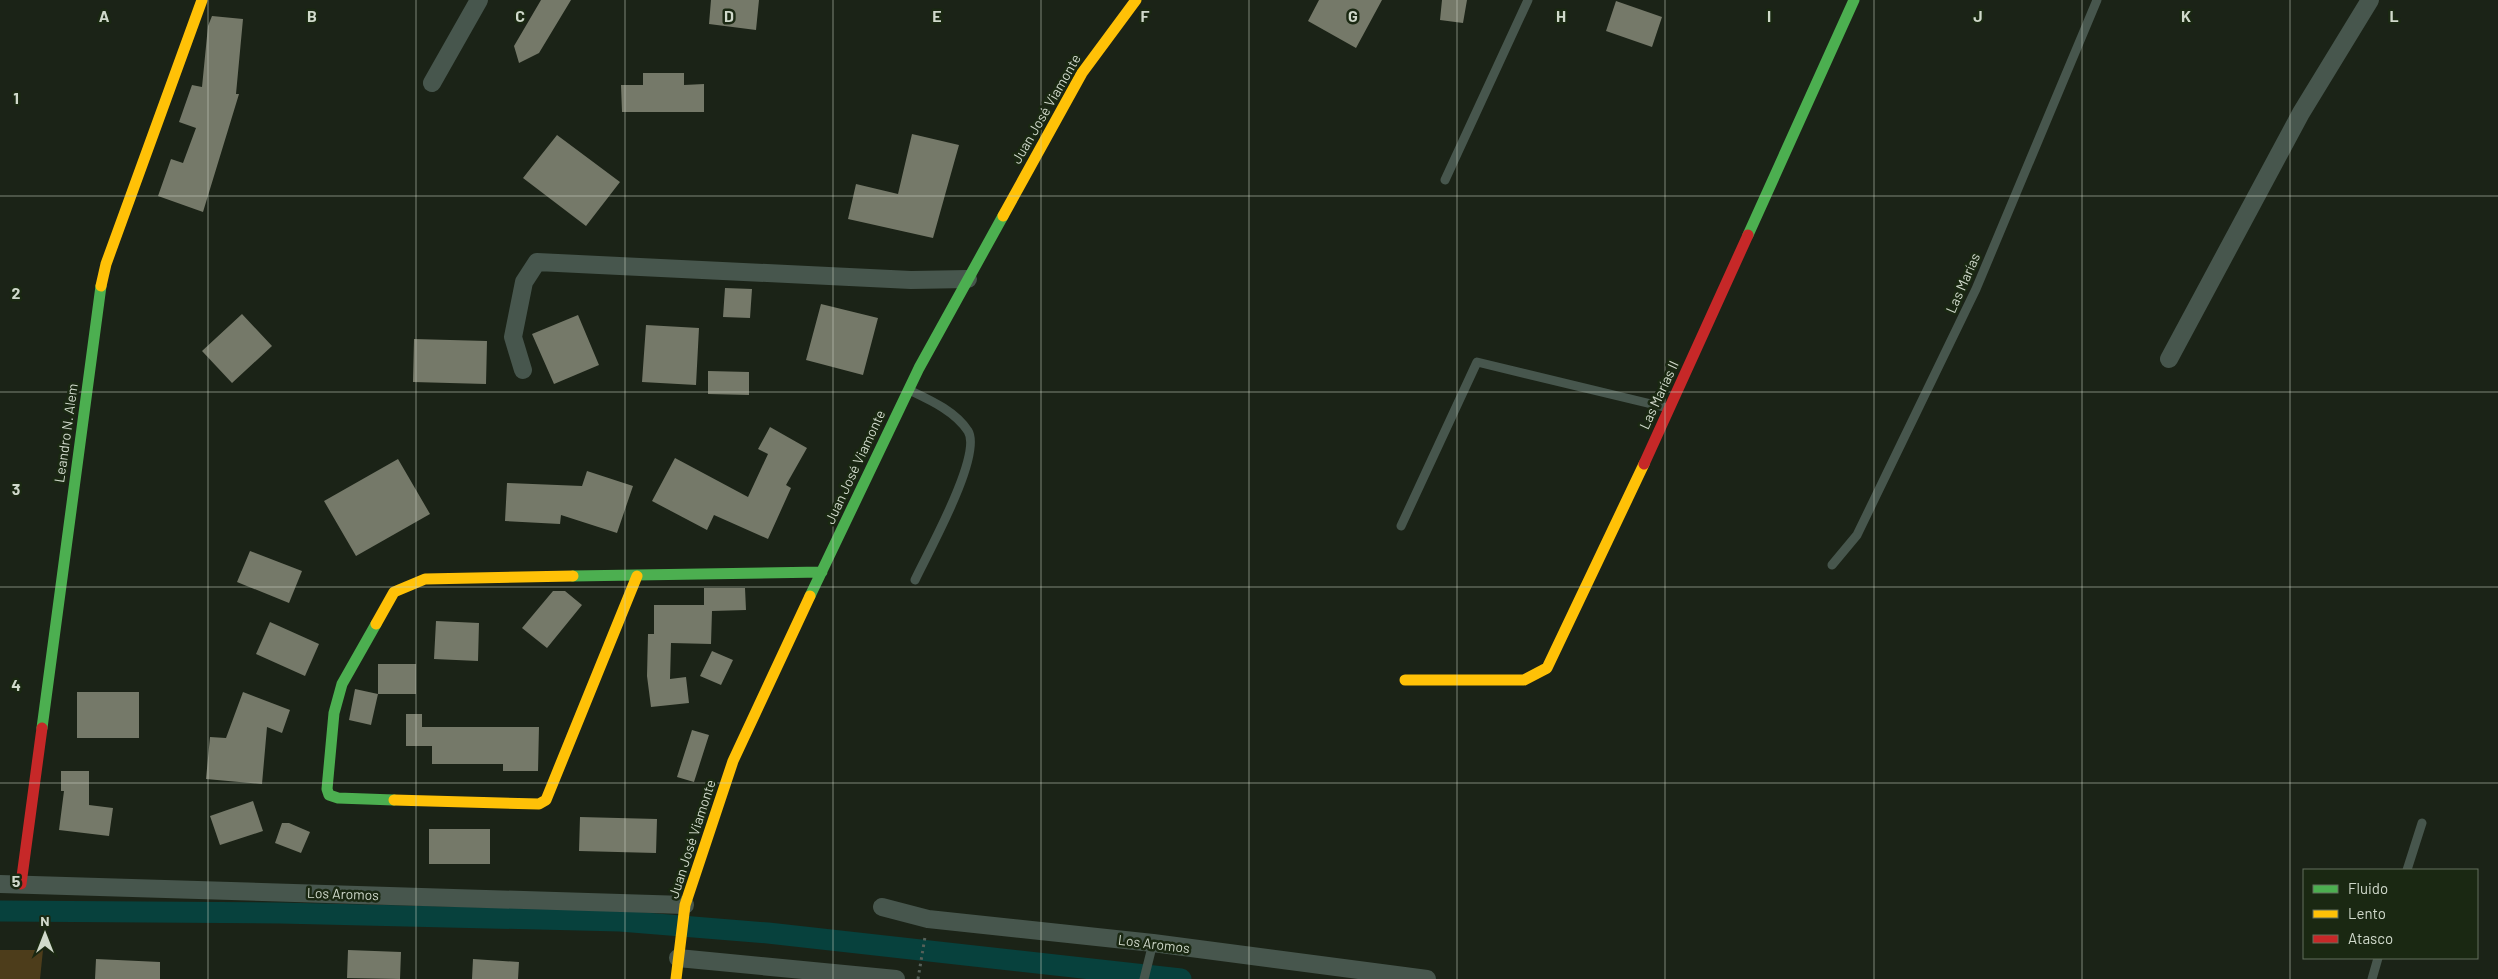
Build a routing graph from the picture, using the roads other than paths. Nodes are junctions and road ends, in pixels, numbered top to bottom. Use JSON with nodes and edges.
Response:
{"nodes":[{"id":1,"x":202,"y":0,"type":"edge"},
{"id":2,"x":479,"y":0,"type":"edge"},
{"id":3,"x":1136,"y":0,"type":"edge"},
{"id":4,"x":1528,"y":0,"type":"edge"},
{"id":5,"x":1854,"y":0,"type":"edge"},
{"id":6,"x":2097,"y":0,"type":"edge"},
{"id":7,"x":2370,"y":0,"type":"edge"},
{"id":8,"x":432,"y":83,"type":"dead end"},
{"id":9,"x":1445,"y":180,"type":"dead end"},
{"id":10,"x":968,"y":279,"type":"junction"},
{"id":11,"x":2169,"y":359,"type":"dead end"},
{"id":12,"x":523,"y":370,"type":"dead end"},
{"id":13,"x":909,"y":390,"type":"junction"},
{"id":14,"x":1670,"y":408,"type":"junction"},
{"id":15,"x":1401,"y":526,"type":"dead end"},
{"id":16,"x":1832,"y":566,"type":"dead end"},
{"id":17,"x":822,"y":572,"type":"junction"},
{"id":18,"x":637,"y":576,"type":"junction"},
{"id":19,"x":915,"y":580,"type":"dead end"},
{"id":20,"x":1405,"y":680,"type":"dead end"},
{"id":21,"x":2422,"y":823,"type":"dead end"},
{"id":22,"x":2406,"y":869,"type":"edge"},
{"id":23,"x":0,"y":884,"type":"edge"},
{"id":24,"x":21,"y":884,"type":"junction"},
{"id":25,"x":685,"y":905,"type":"junction"},
{"id":26,"x":882,"y":907,"type":"dead end"},
{"id":27,"x":1153,"y":943,"type":"junction"},
{"id":28,"x":678,"y":958,"type":"junction"},
{"id":29,"x":2378,"y":959,"type":"edge"},
{"id":30,"x":676,"y":979,"type":"edge"},
{"id":31,"x":896,"y":979,"type":"edge"},
{"id":32,"x":1144,"y":979,"type":"edge"},
{"id":33,"x":1427,"y":979,"type":"edge"},
{"id":34,"x":2372,"y":979,"type":"edge"}],
"edges":[{"from":1,"to":24,"type":"street","name":"Leandro N. Alem"},
{"from":2,"to":8,"type":"street"},
{"from":3,"to":10,"type":"street","name":"Juan José Viamonte"},
{"from":4,"to":9,"type":"lane"},
{"from":5,"to":14,"type":"street","name":"Las Marías II"},
{"from":6,"to":16,"type":"lane","name":"Las Marías"},
{"from":7,"to":11,"type":"street"},
{"from":10,"to":12,"type":"street"},
{"from":10,"to":13,"type":"street","name":"Juan José Viamonte"},
{"from":13,"to":17,"type":"street","name":"Juan José Viamonte"},
{"from":13,"to":19,"type":"lane"},
{"from":14,"to":15,"type":"lane"},
{"from":14,"to":20,"type":"street","name":"Las Marías II"},
{"from":17,"to":18,"type":"street"},
{"from":17,"to":25,"type":"street","name":"Juan José Viamonte"},
{"from":18,"to":18,"type":"street"},
{"from":21,"to":22,"type":"lane"},
{"from":23,"to":24,"type":"street","name":"Los Aromos"},
{"from":24,"to":25,"type":"street","name":"Los Aromos"},
{"from":25,"to":28,"type":"street","name":"Juan José Viamonte"},
{"from":26,"to":27,"type":"street","name":"Los Aromos"},
{"from":27,"to":32,"type":"lane"},
{"from":27,"to":33,"type":"street","name":"Los Aromos"},
{"from":28,"to":30,"type":"street","name":"Juan José Viamonte"},
{"from":28,"to":31,"type":"street"},
{"from":29,"to":34,"type":"lane"}]}
